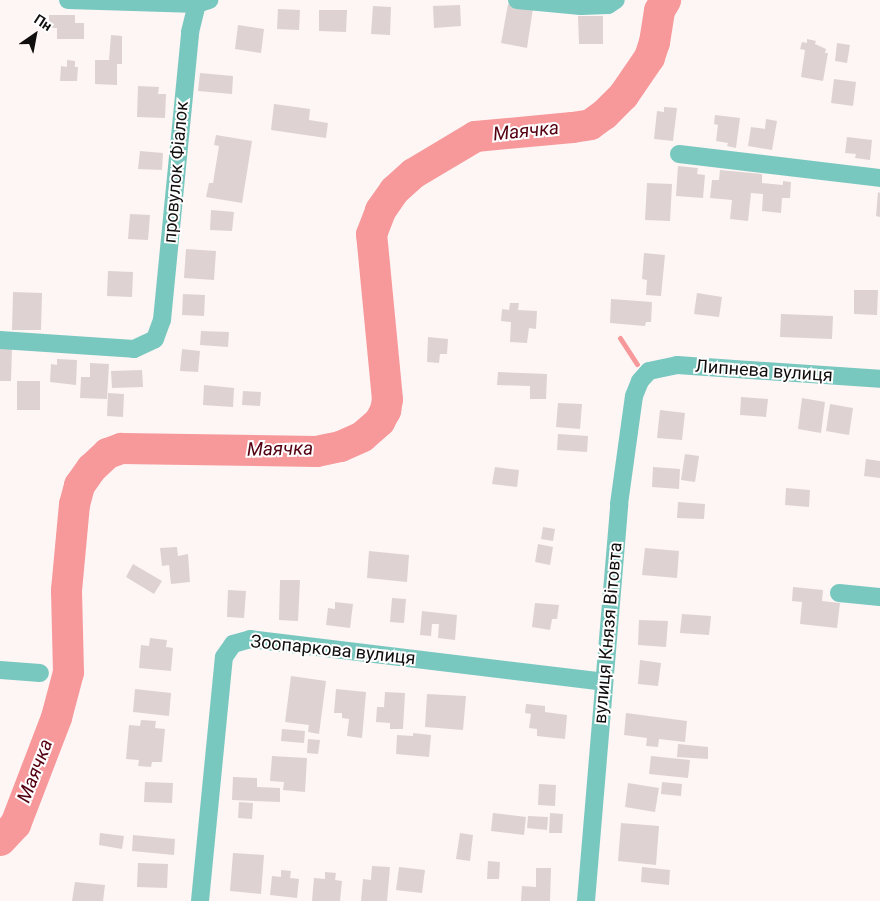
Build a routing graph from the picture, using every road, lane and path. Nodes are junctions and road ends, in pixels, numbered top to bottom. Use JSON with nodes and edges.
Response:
{"nodes":[{"id":1,"x":68,"y":0,"type":"edge"},
{"id":2,"x":517,"y":0,"type":"edge"},
{"id":3,"x":616,"y":0,"type":"edge"},
{"id":4,"x":203,"y":2,"type":"edge"},
{"id":5,"x":679,"y":154,"type":"dead end"},
{"id":6,"x":880,"y":178,"type":"edge"},
{"id":7,"x":0,"y":340,"type":"edge"},
{"id":8,"x":649,"y":371,"type":"joint"},
{"id":9,"x":880,"y":379,"type":"edge"},
{"id":10,"x":839,"y":593,"type":"dead end"},
{"id":11,"x":880,"y":596,"type":"edge"},
{"id":12,"x":0,"y":670,"type":"edge"},
{"id":13,"x":40,"y":673,"type":"dead end"},
{"id":14,"x":603,"y":682,"type":"junction"},
{"id":15,"x":200,"y":901,"type":"edge"},
{"id":16,"x":586,"y":901,"type":"edge"}],
"edges":[{"from":1,"to":4,"type":"street"},
{"from":2,"to":3,"type":"street"},
{"from":4,"to":7,"type":"street","name":"провулок Фіалок"},
{"from":5,"to":6,"type":"street"},
{"from":8,"to":9,"type":"street","name":"Липнева вулиця"},
{"from":8,"to":14,"type":"street","name":"вулиця Князя Вітовта"},
{"from":10,"to":11,"type":"street"},
{"from":12,"to":13,"type":"street"},
{"from":14,"to":15,"type":"street","name":"Зоопаркова вулиця"},
{"from":14,"to":16,"type":"street","name":"вулиця Князя Вітовта"}]}
